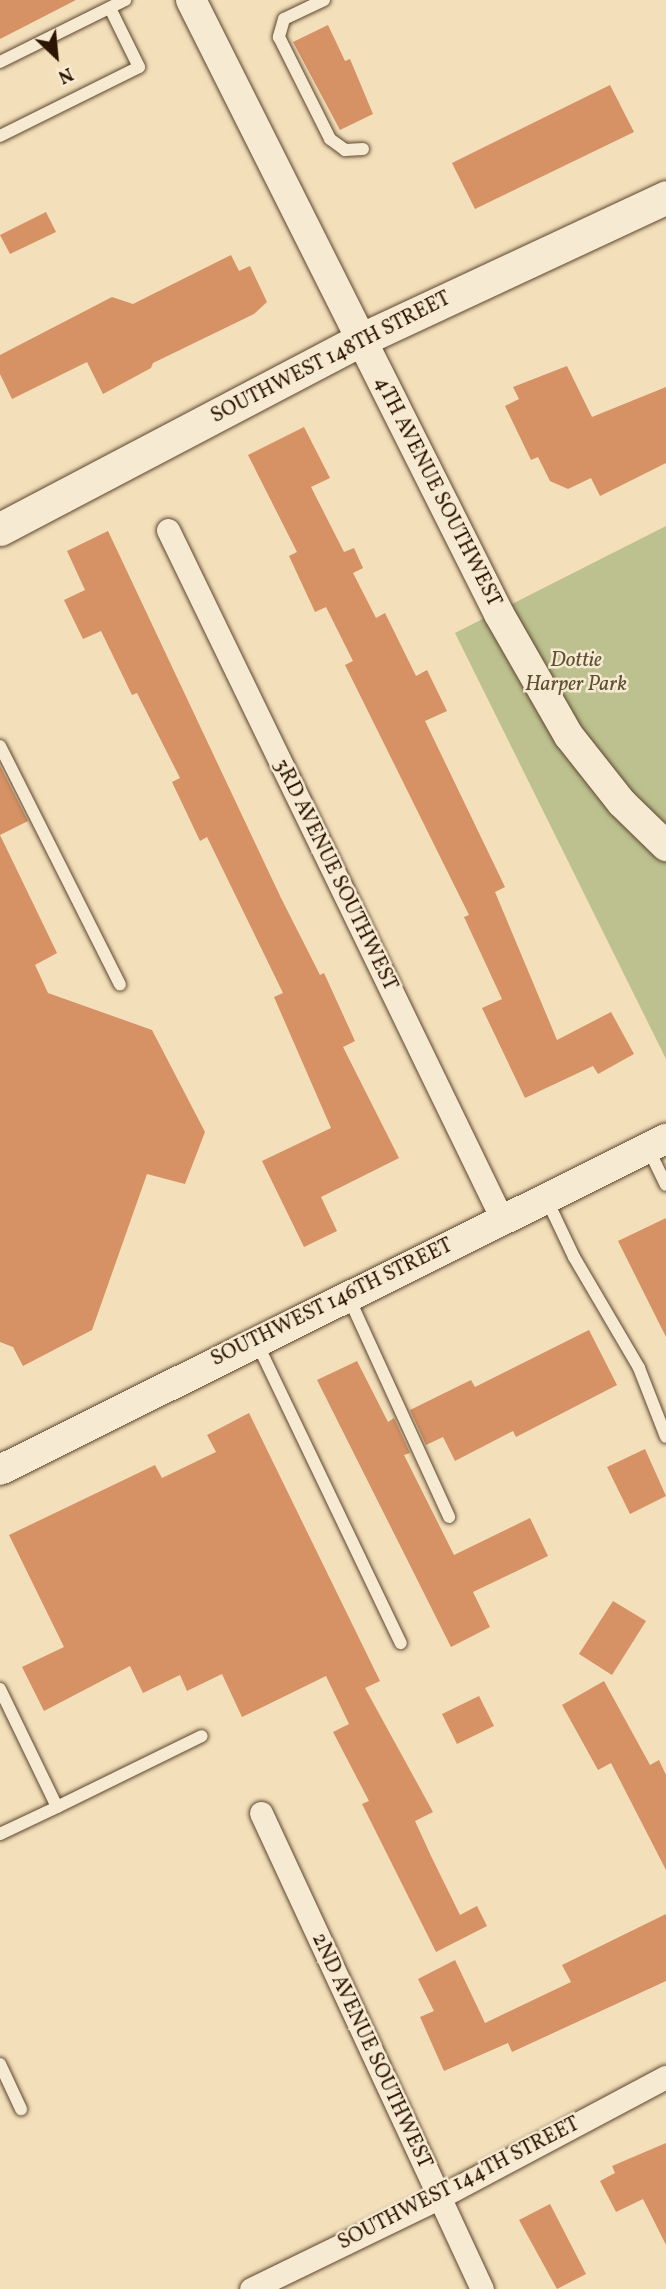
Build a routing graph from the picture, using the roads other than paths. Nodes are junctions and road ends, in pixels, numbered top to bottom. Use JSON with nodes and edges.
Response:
{"nodes":[{"id":1,"x":125,"y":0,"type":"edge"},
{"id":2,"x":191,"y":0,"type":"edge"},
{"id":3,"x":324,"y":0,"type":"edge"},
{"id":4,"x":110,"y":8,"type":"junction"},
{"id":5,"x":0,"y":62,"type":"edge"},
{"id":6,"x":0,"y":136,"type":"edge"},
{"id":7,"x":363,"y":149,"type":"dead end"},
{"id":8,"x":666,"y":197,"type":"edge"},
{"id":9,"x":360,"y":340,"type":"junction"},
{"id":10,"x":0,"y":529,"type":"edge"},
{"id":11,"x":168,"y":530,"type":"dead end"},
{"id":12,"x":0,"y":746,"type":"edge"},
{"id":13,"x":666,"y":846,"type":"edge"},
{"id":14,"x":120,"y":985,"type":"dead end"},
{"id":15,"x":657,"y":1143,"type":"edge"},
{"id":16,"x":666,"y":1185,"type":"edge"},
{"id":17,"x":546,"y":1198,"type":"junction"},
{"id":18,"x":502,"y":1219,"type":"junction"},
{"id":19,"x":347,"y":1296,"type":"junction"},
{"id":20,"x":255,"y":1340,"type":"junction"},
{"id":21,"x":666,"y":1437,"type":"edge"},
{"id":22,"x":0,"y":1470,"type":"edge"},
{"id":23,"x":449,"y":1517,"type":"dead end"},
{"id":24,"x":401,"y":1643,"type":"dead end"},
{"id":25,"x":0,"y":1689,"type":"edge"},
{"id":26,"x":202,"y":1736,"type":"dead end"},
{"id":27,"x":57,"y":1807,"type":"junction"},
{"id":28,"x":261,"y":1812,"type":"dead end"},
{"id":29,"x":0,"y":1834,"type":"edge"},
{"id":30,"x":0,"y":2064,"type":"edge"},
{"id":31,"x":666,"y":2077,"type":"edge"},
{"id":32,"x":21,"y":2109,"type":"dead end"},
{"id":33,"x":438,"y":2198,"type":"junction"},
{"id":34,"x":251,"y":2289,"type":"edge"},
{"id":35,"x":482,"y":2289,"type":"edge"}],
"edges":[{"from":1,"to":4,"type":"lane"},
{"from":2,"to":9,"type":"street","name":"4TH AVENUE SOUTHWEST"},
{"from":3,"to":7,"type":"lane"},
{"from":4,"to":5,"type":"lane"},
{"from":4,"to":6,"type":"lane"},
{"from":8,"to":9,"type":"main road","name":"SOUTHWEST 148TH STREET"},
{"from":9,"to":10,"type":"main road","name":"SOUTHWEST 148TH STREET"},
{"from":9,"to":13,"type":"street","name":"4TH AVENUE SOUTHWEST"},
{"from":11,"to":18,"type":"street","name":"3RD AVENUE SOUTHWEST"},
{"from":12,"to":14,"type":"lane"},
{"from":15,"to":16,"type":"lane"},
{"from":15,"to":17,"type":"street","name":"SOUTHWEST 146TH STREET"},
{"from":17,"to":18,"type":"street","name":"SOUTHWEST 146TH STREET"},
{"from":17,"to":21,"type":"lane"},
{"from":18,"to":19,"type":"street","name":"SOUTHWEST 146TH STREET"},
{"from":19,"to":20,"type":"street","name":"SOUTHWEST 146TH STREET"},
{"from":19,"to":23,"type":"lane"},
{"from":20,"to":22,"type":"street","name":"SOUTHWEST 146TH STREET"},
{"from":20,"to":24,"type":"lane"},
{"from":25,"to":27,"type":"lane"},
{"from":26,"to":27,"type":"lane"},
{"from":27,"to":29,"type":"lane"},
{"from":28,"to":33,"type":"street","name":"2ND AVENUE SOUTHWEST"},
{"from":30,"to":32,"type":"lane"},
{"from":31,"to":33,"type":"street","name":"SOUTHWEST 144TH STREET"},
{"from":33,"to":34,"type":"street","name":"SOUTHWEST 144TH STREET"},
{"from":33,"to":35,"type":"street","name":"2ND AVENUE SOUTHWEST"}]}
